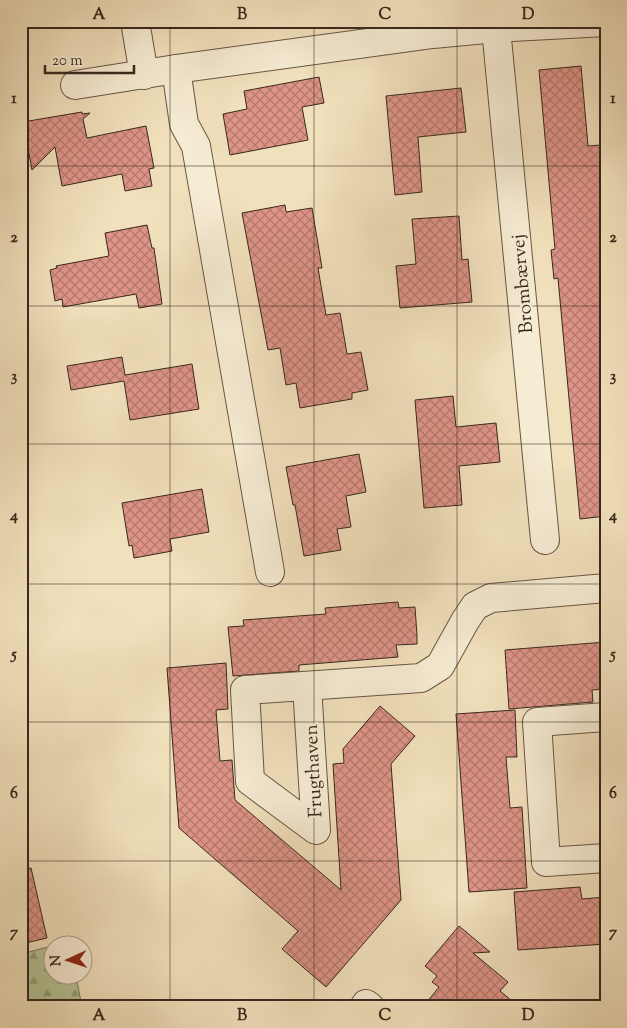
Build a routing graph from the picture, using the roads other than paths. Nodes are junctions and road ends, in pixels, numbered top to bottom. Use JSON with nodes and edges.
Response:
{"nodes":[{"id":1,"x":135,"y":21,"type":"edge"},
{"id":2,"x":606,"y":22,"type":"edge"},
{"id":3,"x":433,"y":28,"type":"edge"},
{"id":4,"x":496,"y":28,"type":"junction"},
{"id":5,"x":176,"y":69,"type":"junction"},
{"id":6,"x":144,"y":75,"type":"junction"},
{"id":7,"x":75,"y":85,"type":"dead end"},
{"id":8,"x":544,"y":540,"type":"dead end"},
{"id":9,"x":270,"y":572,"type":"dead end"},
{"id":10,"x":606,"y":588,"type":"edge"},
{"id":11,"x":308,"y":686,"type":"junction"},
{"id":12,"x":606,"y":717,"type":"edge"},
{"id":13,"x":606,"y":858,"type":"edge"},
{"id":14,"x":364,"y":1007,"type":"edge"},
{"id":15,"x":370,"y":1007,"type":"edge"}],
"edges":[{"from":1,"to":6,"type":"street"},
{"from":2,"to":4,"type":"street"},
{"from":3,"to":4,"type":"street"},
{"from":3,"to":5,"type":"street"},
{"from":4,"to":8,"type":"street","name":"Brombærvej"},
{"from":5,"to":6,"type":"street"},
{"from":5,"to":9,"type":"street"},
{"from":6,"to":7,"type":"street"},
{"from":10,"to":11,"type":"street","name":"Frugthaven"},
{"from":11,"to":11,"type":"street","name":"Frugthaven"},
{"from":12,"to":13,"type":"street"},
{"from":14,"to":15,"type":"street"}]}
